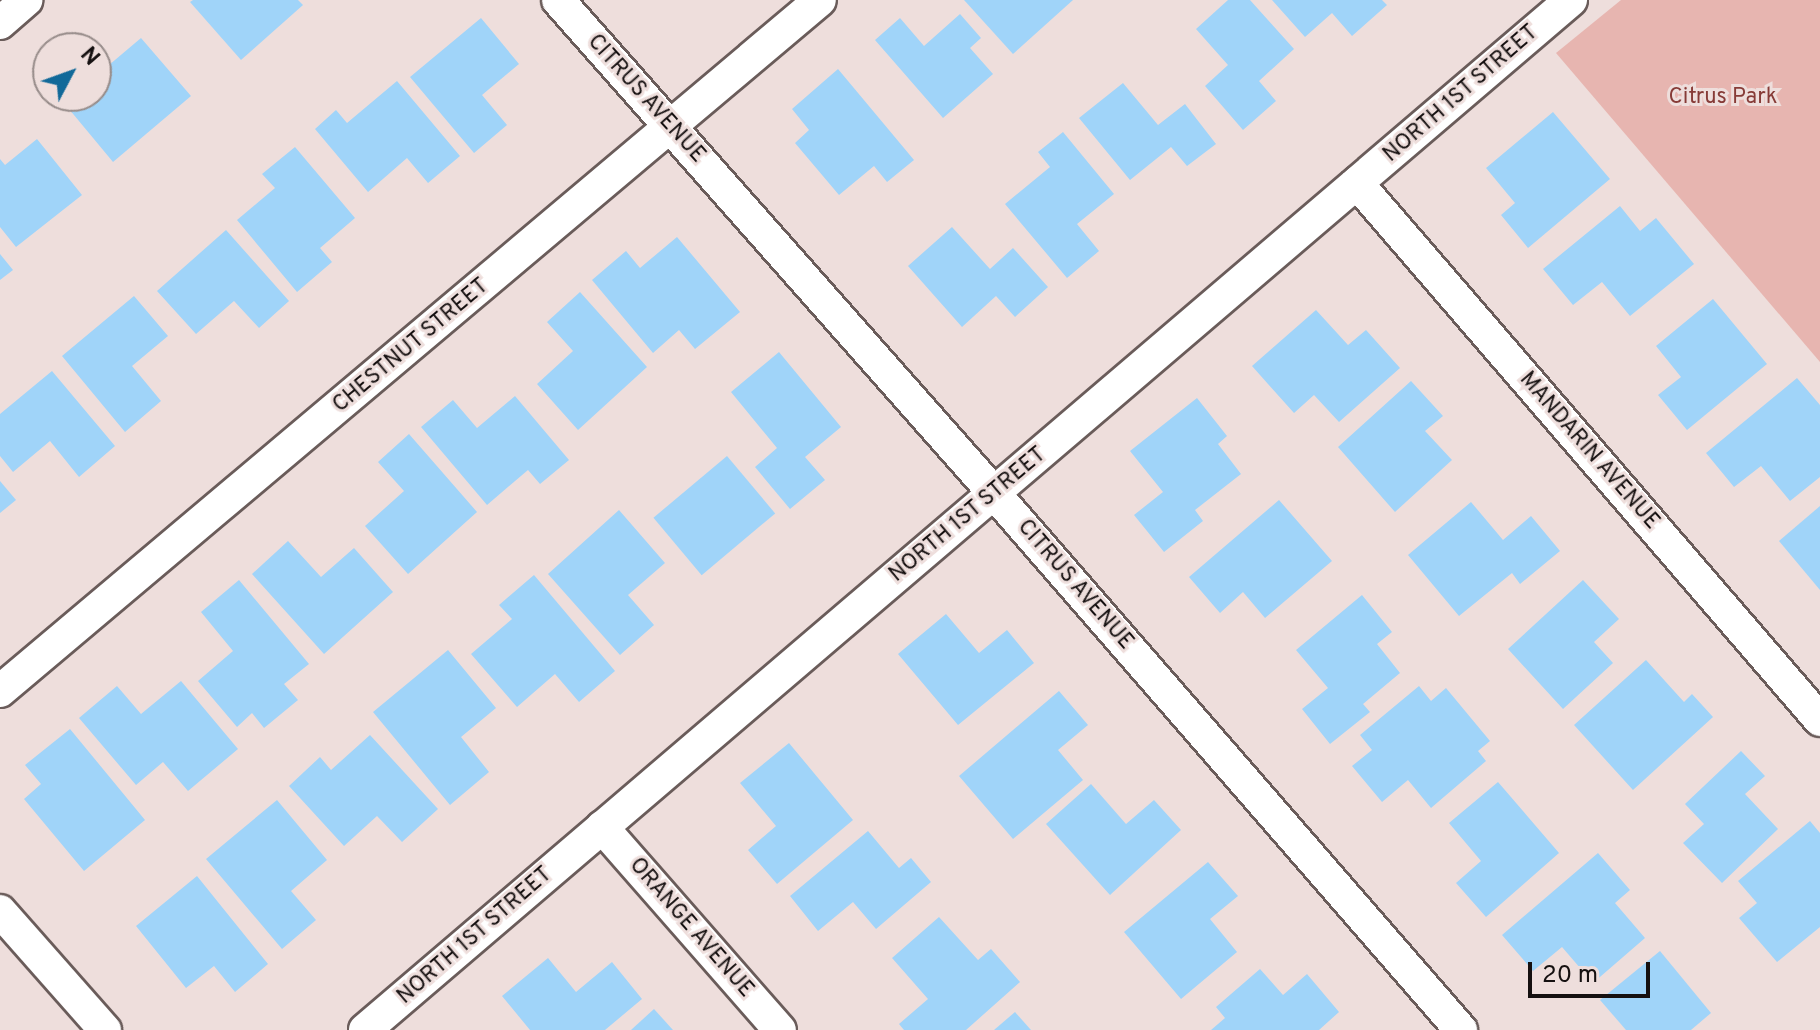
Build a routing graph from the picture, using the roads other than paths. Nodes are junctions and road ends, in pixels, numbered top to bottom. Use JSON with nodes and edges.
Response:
{"nodes":[{"id":1,"x":26,"y":0,"type":"edge"},
{"id":2,"x":558,"y":0,"type":"edge"},
{"id":3,"x":820,"y":0,"type":"edge"},
{"id":4,"x":1571,"y":0,"type":"edge"},
{"id":5,"x":0,"y":23,"type":"edge"},
{"id":6,"x":671,"y":127,"type":"junction"},
{"id":7,"x":1357,"y":183,"type":"junction"},
{"id":8,"x":994,"y":493,"type":"junction"},
{"id":9,"x":0,"y":691,"type":"edge"},
{"id":10,"x":1820,"y":720,"type":"edge"},
{"id":11,"x":602,"y":827,"type":"junction"},
{"id":12,"x":0,"y":911,"type":"edge"},
{"id":13,"x":105,"y":1030,"type":"edge"},
{"id":14,"x":365,"y":1030,"type":"edge"},
{"id":15,"x":780,"y":1030,"type":"edge"},
{"id":16,"x":1461,"y":1030,"type":"edge"}],
"edges":[{"from":1,"to":5,"type":"street"},
{"from":2,"to":6,"type":"street","name":"CITRUS AVENUE"},
{"from":3,"to":6,"type":"street","name":"CHESTNUT STREET"},
{"from":4,"to":7,"type":"street","name":"NORTH 1ST STREET"},
{"from":6,"to":8,"type":"street","name":"CITRUS AVENUE"},
{"from":6,"to":9,"type":"street","name":"CHESTNUT STREET"},
{"from":7,"to":8,"type":"street","name":"NORTH 1ST STREET"},
{"from":7,"to":10,"type":"street","name":"MANDARIN AVENUE"},
{"from":8,"to":11,"type":"street","name":"NORTH 1ST STREET"},
{"from":8,"to":16,"type":"street","name":"CITRUS AVENUE"},
{"from":11,"to":14,"type":"street","name":"NORTH 1ST STREET"},
{"from":11,"to":15,"type":"street","name":"ORANGE AVENUE"},
{"from":12,"to":13,"type":"street"}]}
